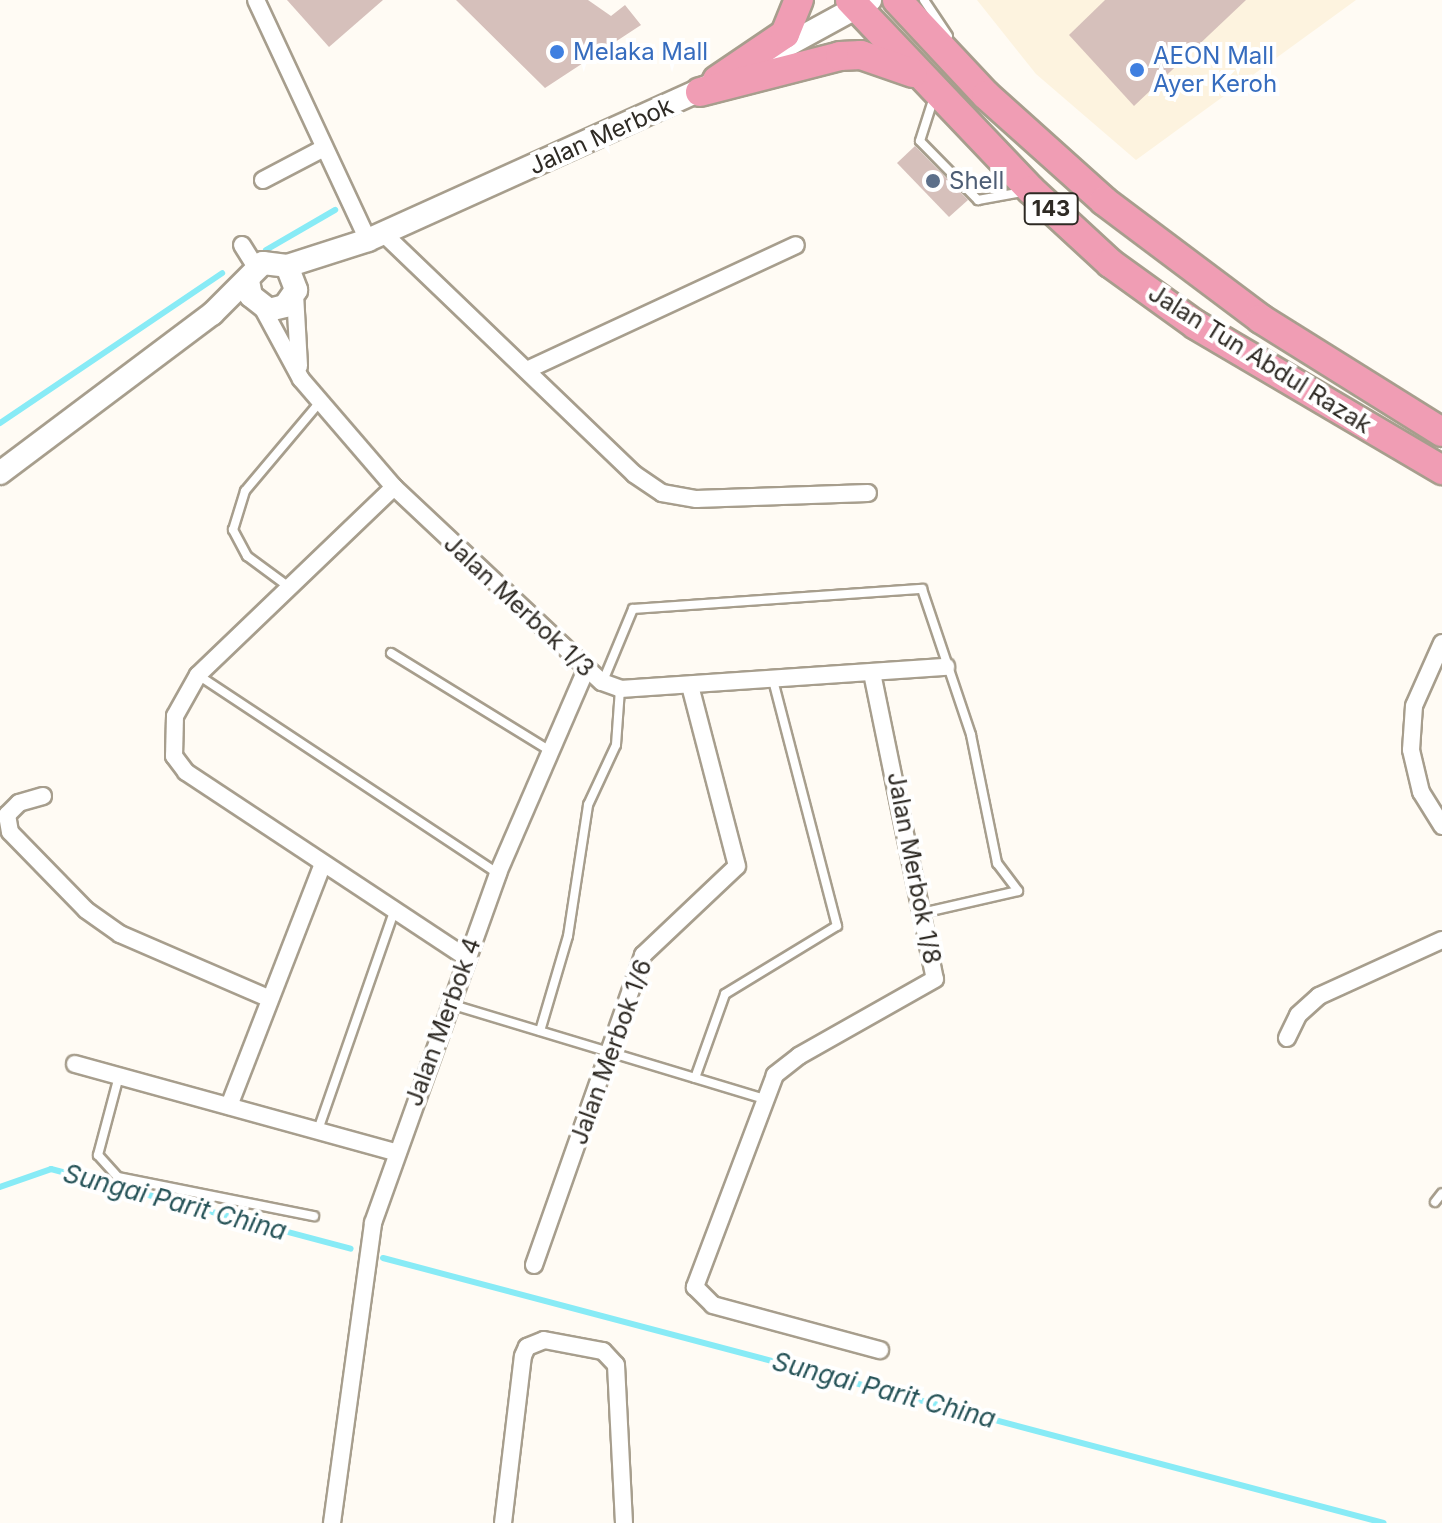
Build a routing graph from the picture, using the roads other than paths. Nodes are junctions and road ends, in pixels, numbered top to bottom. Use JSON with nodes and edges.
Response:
{"nodes":[{"id":1,"x":256,"y":0,"type":"edge"},
{"id":2,"x":799,"y":0,"type":"edge"},
{"id":3,"x":897,"y":0,"type":"edge"},
{"id":4,"x":924,"y":0,"type":"edge"},
{"id":5,"x":859,"y":3,"type":"edge"},
{"id":6,"x":928,"y":85,"type":"junction"},
{"id":7,"x":700,"y":92,"type":"junction"},
{"id":8,"x":986,"y":95,"type":"junction"},
{"id":9,"x":322,"y":149,"type":"junction"},
{"id":10,"x":263,"y":180,"type":"dead end"},
{"id":11,"x":1031,"y":190,"type":"junction"},
{"id":12,"x":376,"y":237,"type":"junction"},
{"id":13,"x":242,"y":245,"type":"dead end"},
{"id":14,"x":796,"y":245,"type":"dead end"},
{"id":15,"x":252,"y":274,"type":"junction"},
{"id":16,"x":293,"y":282,"type":"junction"},
{"id":17,"x":259,"y":305,"type":"junction"},
{"id":18,"x":212,"y":314,"type":"junction"},
{"id":19,"x":529,"y":369,"type":"junction"},
{"id":20,"x":301,"y":379,"type":"junction"},
{"id":21,"x":319,"y":403,"type":"junction"},
{"id":22,"x":1442,"y":432,"type":"edge"},
{"id":23,"x":1442,"y":470,"type":"edge"},
{"id":24,"x":0,"y":473,"type":"edge"},
{"id":25,"x":394,"y":487,"type":"junction"},
{"id":26,"x":868,"y":493,"type":"dead end"},
{"id":27,"x":289,"y":587,"type":"junction"},
{"id":28,"x":1442,"y":643,"type":"edge"},
{"id":29,"x":391,"y":653,"type":"dead end"},
{"id":30,"x":946,"y":667,"type":"junction"},
{"id":31,"x":586,"y":670,"type":"junction"},
{"id":32,"x":872,"y":673,"type":"junction"},
{"id":33,"x":198,"y":675,"type":"junction"},
{"id":34,"x":773,"y":680,"type":"junction"},
{"id":35,"x":602,"y":682,"type":"junction"},
{"id":36,"x":690,"y":685,"type":"junction"},
{"id":37,"x":621,"y":689,"type":"junction"},
{"id":38,"x":547,"y":749,"type":"junction"},
{"id":39,"x":43,"y":796,"type":"dead end"},
{"id":40,"x":1442,"y":826,"type":"edge"},
{"id":41,"x":323,"y":864,"type":"junction"},
{"id":42,"x":498,"y":873,"type":"junction"},
{"id":43,"x":394,"y":912,"type":"junction"},
{"id":44,"x":926,"y":912,"type":"junction"},
{"id":45,"x":1442,"y":940,"type":"edge"},
{"id":46,"x":467,"y":958,"type":"junction"},
{"id":47,"x":270,"y":999,"type":"junction"},
{"id":48,"x":450,"y":1004,"type":"junction"},
{"id":49,"x":540,"y":1031,"type":"junction"},
{"id":50,"x":1287,"y":1038,"type":"dead end"},
{"id":51,"x":609,"y":1052,"type":"junction"},
{"id":52,"x":75,"y":1064,"type":"dead end"},
{"id":53,"x":119,"y":1076,"type":"junction"},
{"id":54,"x":695,"y":1078,"type":"junction"},
{"id":55,"x":766,"y":1099,"type":"junction"},
{"id":56,"x":229,"y":1106,"type":"junction"},
{"id":57,"x":318,"y":1130,"type":"junction"},
{"id":58,"x":395,"y":1152,"type":"junction"},
{"id":59,"x":1442,"y":1193,"type":"edge"},
{"id":60,"x":1435,"y":1202,"type":"dead end"},
{"id":61,"x":314,"y":1216,"type":"dead end"},
{"id":62,"x":534,"y":1265,"type":"dead end"},
{"id":63,"x":880,"y":1350,"type":"dead end"},
{"id":64,"x":332,"y":1523,"type":"edge"},
{"id":65,"x":503,"y":1523,"type":"edge"},
{"id":66,"x":624,"y":1523,"type":"edge"}],
"edges":[{"from":1,"to":9,"type":"street"},
{"from":2,"to":7,"type":"highway"},
{"from":3,"to":8,"type":"highway","name":"Jalan Tun Abdul Razak","number":"143"},
{"from":4,"to":8,"type":"lane"},
{"from":5,"to":6,"type":"highway","name":"Jalan Tun Abdul Razak","number":"143"},
{"from":5,"to":7,"type":"street","name":"Jalan Merbok"},
{"from":6,"to":7,"type":"highway"},
{"from":6,"to":11,"type":"highway","name":"Jalan Tun Abdul Razak","number":"143"},
{"from":6,"to":11,"type":"lane"},
{"from":7,"to":12,"type":"street","name":"Jalan Merbok"},
{"from":8,"to":22,"type":"highway","name":"Jalan Tun Abdul Razak","number":"143"},
{"from":9,"to":10,"type":"street"},
{"from":9,"to":12,"type":"street"},
{"from":11,"to":23,"type":"highway","name":"Jalan Tun Abdul Razak","number":"143"},
{"from":12,"to":16,"type":"street","name":"Jalan Merbok"},
{"from":12,"to":19,"type":"street"},
{"from":13,"to":15,"type":"street"},
{"from":14,"to":19,"type":"street"},
{"from":15,"to":16,"type":"street"},
{"from":15,"to":17,"type":"street"},
{"from":15,"to":18,"type":"street"},
{"from":16,"to":17,"type":"street"},
{"from":16,"to":20,"type":"street"},
{"from":17,"to":18,"type":"street"},
{"from":17,"to":20,"type":"street","name":"Jalan Merbok 1/3"},
{"from":18,"to":24,"type":"street"},
{"from":19,"to":26,"type":"street"},
{"from":20,"to":21,"type":"street","name":"Jalan Merbok 1/3"},
{"from":21,"to":25,"type":"street","name":"Jalan Merbok 1/3"},
{"from":21,"to":27,"type":"lane"},
{"from":25,"to":27,"type":"street"},
{"from":25,"to":31,"type":"street","name":"Jalan Merbok 1/3"},
{"from":27,"to":33,"type":"street"},
{"from":28,"to":40,"type":"street"},
{"from":29,"to":38,"type":"lane"},
{"from":30,"to":32,"type":"street","name":"Jalan Merbok 1/3"},
{"from":30,"to":35,"type":"lane"},
{"from":30,"to":44,"type":"lane"},
{"from":31,"to":35,"type":"street","name":"Jalan Merbok 1/3"},
{"from":31,"to":38,"type":"street","name":"Jalan Merbok 4"},
{"from":32,"to":34,"type":"street","name":"Jalan Merbok 1/3"},
{"from":32,"to":44,"type":"street","name":"Jalan Merbok 1/8"},
{"from":33,"to":41,"type":"street"},
{"from":33,"to":42,"type":"lane"},
{"from":34,"to":36,"type":"street","name":"Jalan Merbok 1/3"},
{"from":34,"to":54,"type":"lane"},
{"from":35,"to":37,"type":"street","name":"Jalan Merbok 1/3"},
{"from":36,"to":37,"type":"street","name":"Jalan Merbok 1/3"},
{"from":36,"to":51,"type":"street","name":"Jalan Merbok 1/6"},
{"from":37,"to":49,"type":"lane"},
{"from":38,"to":42,"type":"street","name":"Jalan Merbok 4"},
{"from":39,"to":47,"type":"street"},
{"from":41,"to":43,"type":"street"},
{"from":41,"to":47,"type":"street"},
{"from":42,"to":46,"type":"street","name":"Jalan Merbok 4"},
{"from":43,"to":46,"type":"street"},
{"from":43,"to":57,"type":"lane"},
{"from":44,"to":55,"type":"street","name":"Jalan Merbok 1/8"},
{"from":45,"to":50,"type":"street"},
{"from":46,"to":48,"type":"street","name":"Jalan Merbok 4"},
{"from":47,"to":56,"type":"street"},
{"from":48,"to":49,"type":"lane"},
{"from":48,"to":58,"type":"street","name":"Jalan Merbok 4"},
{"from":49,"to":51,"type":"lane"},
{"from":51,"to":54,"type":"lane"},
{"from":51,"to":62,"type":"street","name":"Jalan Merbok 1/6"},
{"from":52,"to":53,"type":"street"},
{"from":53,"to":56,"type":"street"},
{"from":53,"to":61,"type":"lane"},
{"from":54,"to":55,"type":"lane"},
{"from":55,"to":63,"type":"street","name":"Jalan Merbok 1/8"},
{"from":56,"to":57,"type":"street"},
{"from":57,"to":58,"type":"street"},
{"from":58,"to":64,"type":"street","name":"Jalan Merbok 4"},
{"from":59,"to":60,"type":"lane"},
{"from":65,"to":66,"type":"street"}]}
